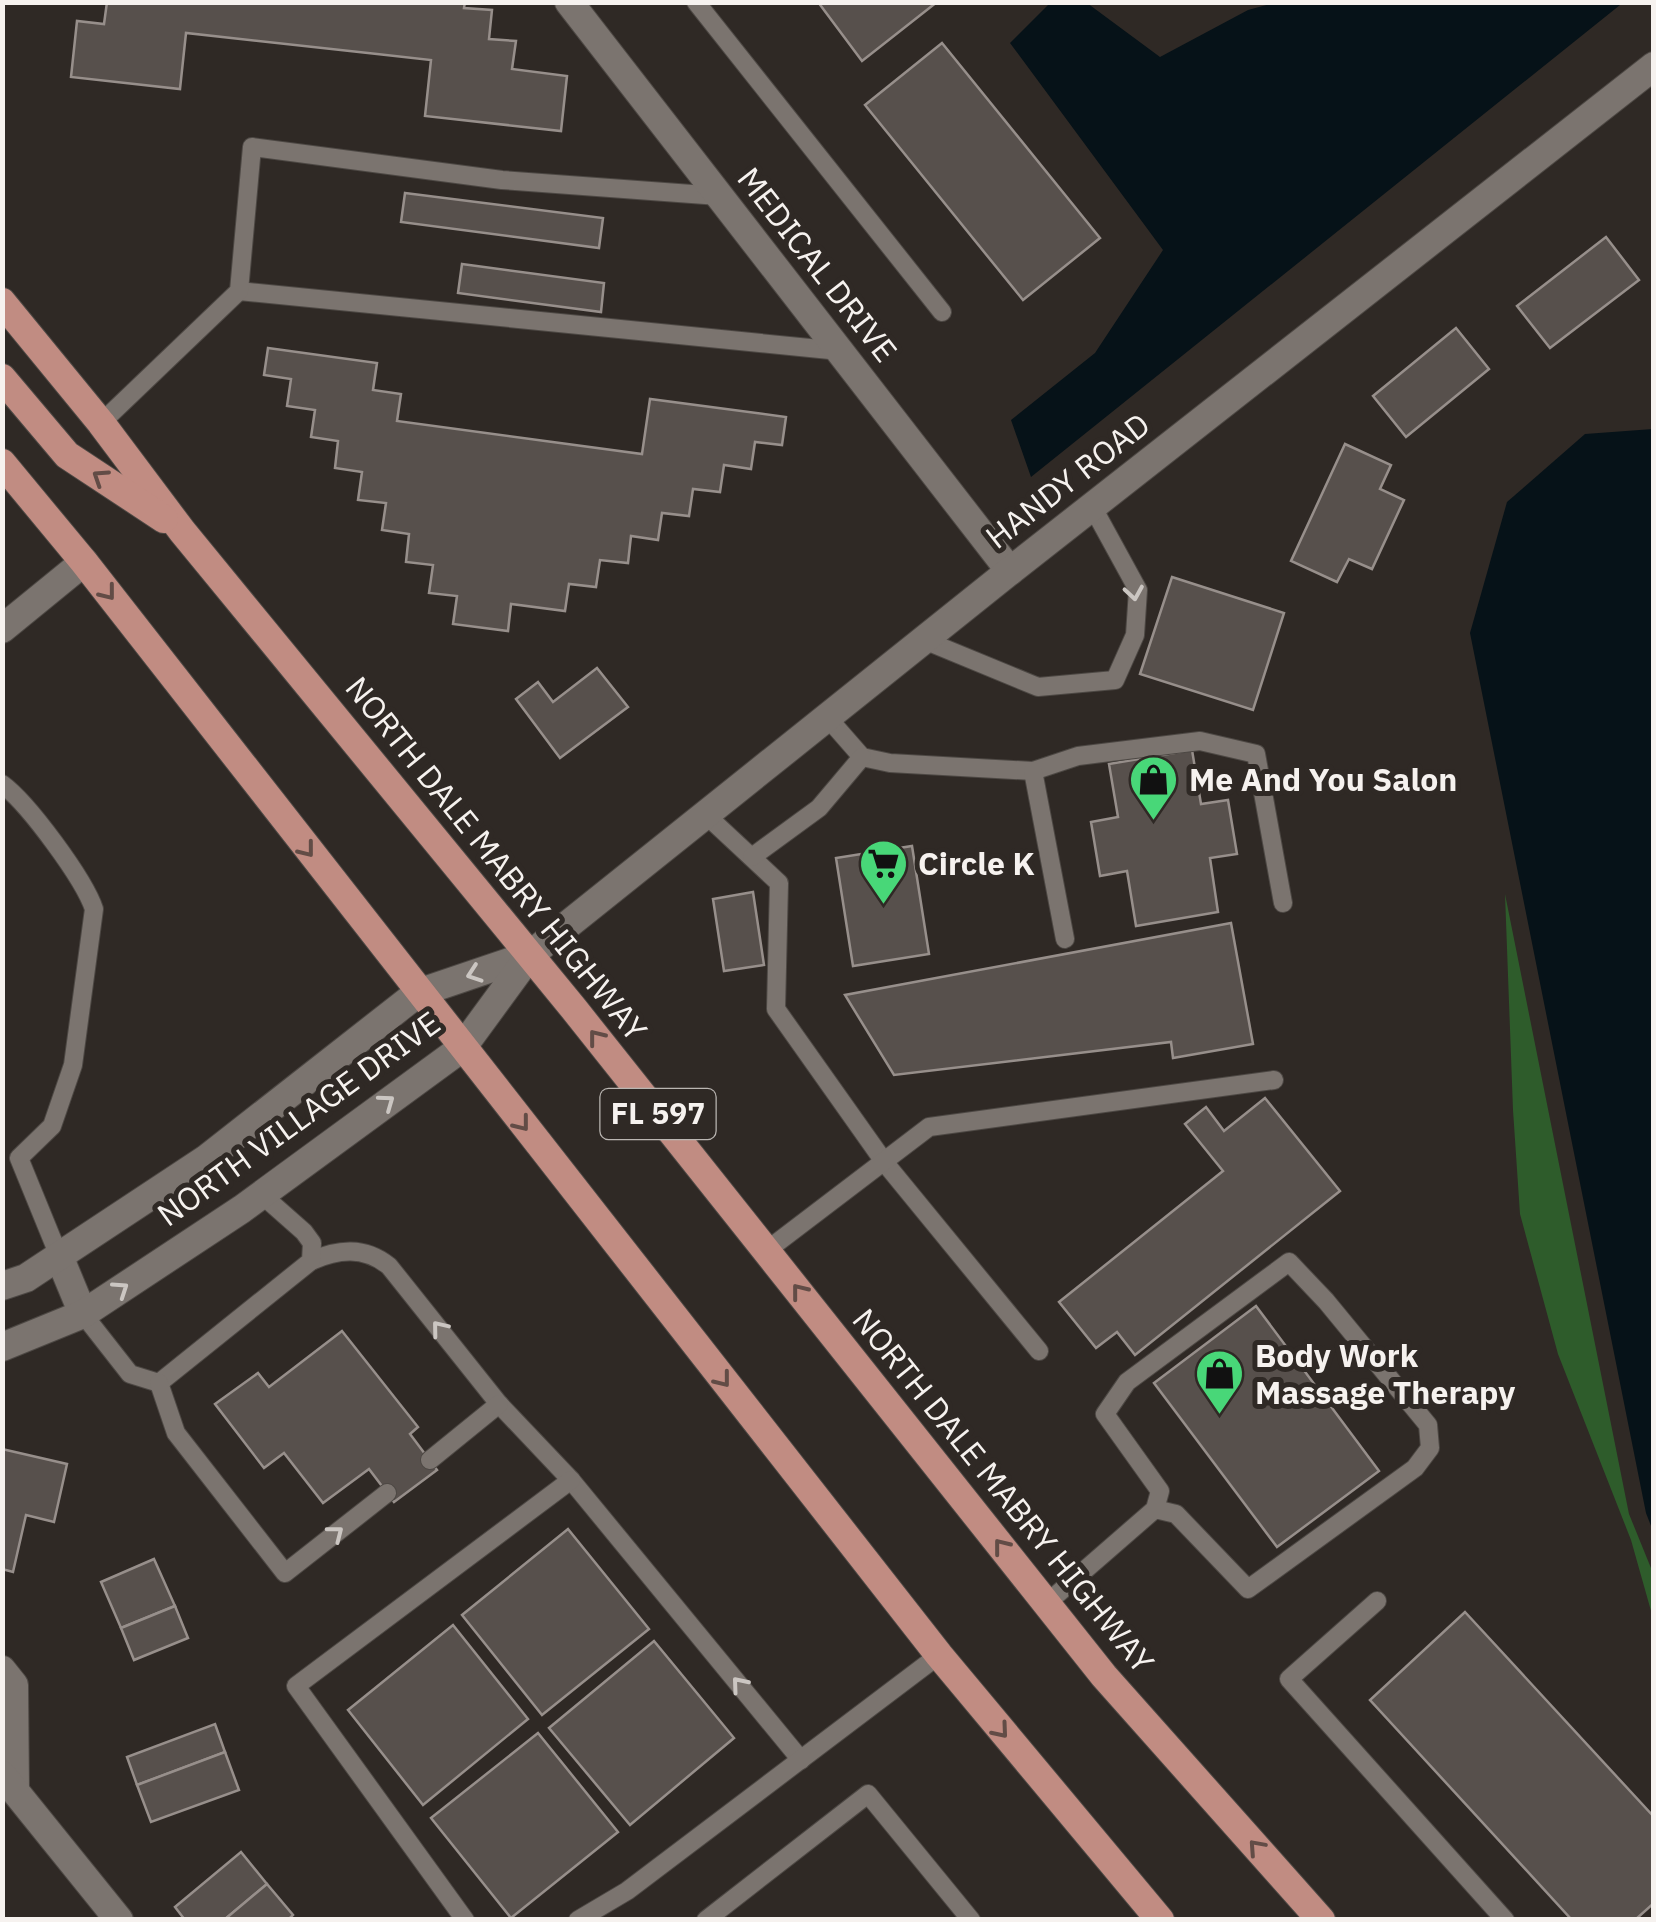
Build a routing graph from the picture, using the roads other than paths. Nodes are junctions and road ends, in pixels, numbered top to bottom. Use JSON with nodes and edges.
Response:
{"nodes":[{"id":1,"x":569,"y":2,"type":"edge"},
{"id":2,"x":696,"y":2,"type":"edge"},
{"id":3,"x":1654,"y":66,"type":"edge"},
{"id":4,"x":719,"y":196,"type":"junction"},
{"id":5,"x":239,"y":291,"type":"junction"},
{"id":6,"x":2,"y":302,"type":"edge"},
{"id":7,"x":942,"y":312,"type":"dead end"},
{"id":8,"x":840,"y":351,"type":"junction"},
{"id":9,"x":2,"y":378,"type":"edge"},
{"id":10,"x":102,"y":422,"type":"junction"},
{"id":11,"x":2,"y":463,"type":"edge"},
{"id":12,"x":1092,"y":506,"type":"junction"},
{"id":13,"x":182,"y":531,"type":"junction"},
{"id":14,"x":84,"y":562,"type":"junction"},
{"id":15,"x":1010,"y":570,"type":"junction"},
{"id":16,"x":2,"y":629,"type":"edge"},
{"id":17,"x":924,"y":640,"type":"junction"},
{"id":18,"x":827,"y":717,"type":"junction"},
{"id":19,"x":862,"y":757,"type":"junction"},
{"id":20,"x":1032,"y":770,"type":"junction"},
{"id":21,"x":2,"y":784,"type":"edge"},
{"id":22,"x":705,"y":814,"type":"junction"},
{"id":23,"x":752,"y":857,"type":"junction"},
{"id":24,"x":1283,"y":903,"type":"dead end"},
{"id":25,"x":1065,"y":939,"type":"dead end"},
{"id":26,"x":530,"y":955,"type":"junction"},
{"id":27,"x":418,"y":994,"type":"junction"},
{"id":28,"x":462,"y":1048,"type":"junction"},
{"id":29,"x":1274,"y":1080,"type":"dead end"},
{"id":30,"x":11,"y":1160,"type":"edge"},
{"id":31,"x":884,"y":1164,"type":"junction"},
{"id":32,"x":261,"y":1194,"type":"junction"},
{"id":33,"x":766,"y":1250,"type":"junction"},
{"id":34,"x":59,"y":1256,"type":"junction"},
{"id":35,"x":310,"y":1261,"type":"junction"},
{"id":36,"x":2,"y":1286,"type":"edge"},
{"id":37,"x":83,"y":1314,"type":"junction"},
{"id":38,"x":2,"y":1346,"type":"edge"},
{"id":39,"x":1039,"y":1351,"type":"dead end"},
{"id":40,"x":159,"y":1383,"type":"junction"},
{"id":41,"x":500,"y":1404,"type":"junction"},
{"id":42,"x":430,"y":1460,"type":"dead end"},
{"id":43,"x":571,"y":1480,"type":"junction"},
{"id":44,"x":387,"y":1493,"type":"dead end"},
{"id":45,"x":1155,"y":1509,"type":"junction"},
{"id":46,"x":1377,"y":1602,"type":"dead end"},
{"id":47,"x":1046,"y":1604,"type":"junction"},
{"id":48,"x":939,"y":1656,"type":"junction"},
{"id":49,"x":2,"y":1670,"type":"edge"},
{"id":50,"x":802,"y":1760,"type":"junction"},
{"id":51,"x":9,"y":1782,"type":"edge"},
{"id":52,"x":120,"y":1920,"type":"edge"},
{"id":53,"x":465,"y":1920,"type":"edge"},
{"id":54,"x":578,"y":1920,"type":"edge"},
{"id":55,"x":706,"y":1920,"type":"edge"},
{"id":56,"x":971,"y":1920,"type":"edge"},
{"id":57,"x":1160,"y":1920,"type":"edge"},
{"id":58,"x":1321,"y":1920,"type":"edge"},
{"id":59,"x":1504,"y":1920,"type":"edge"}],
"edges":[{"from":1,"to":4,"type":"street","name":"MEDICAL DRIVE"},
{"from":2,"to":7,"type":"lane"},
{"from":3,"to":12,"type":"street","name":"HANDY ROAD"},
{"from":4,"to":5,"type":"lane"},
{"from":4,"to":8,"type":"street","name":"MEDICAL DRIVE"},
{"from":5,"to":8,"type":"lane"},
{"from":5,"to":10,"type":"lane"},
{"from":6,"to":10,"type":"main road","name":"NORTH DALE MABRY HIGHWAY","number":"FL 597"},
{"from":8,"to":15,"type":"street","name":"MEDICAL DRIVE"},
{"from":13,"to":9,"type":"main road","one_way":true},
{"from":10,"to":13,"type":"main road","name":"NORTH DALE MABRY HIGHWAY","number":"FL 597"},
{"from":11,"to":14,"type":"main road"},
{"from":12,"to":15,"type":"street","name":"HANDY ROAD"},
{"from":12,"to":17,"type":"lane","one_way":true},
{"from":13,"to":26,"type":"main road","name":"NORTH DALE MABRY HIGHWAY","number":"FL 597"},
{"from":14,"to":16,"type":"street"},
{"from":14,"to":27,"type":"main road","one_way":true},
{"from":15,"to":17,"type":"street","name":"HANDY ROAD"},
{"from":17,"to":18,"type":"street","name":"HANDY ROAD"},
{"from":18,"to":19,"type":"lane"},
{"from":18,"to":22,"type":"street","name":"HANDY ROAD"},
{"from":19,"to":20,"type":"lane"},
{"from":19,"to":23,"type":"lane"},
{"from":20,"to":24,"type":"lane"},
{"from":20,"to":25,"type":"lane"},
{"from":21,"to":30,"type":"lane"},
{"from":22,"to":23,"type":"lane"},
{"from":22,"to":26,"type":"street","name":"HANDY ROAD"},
{"from":23,"to":31,"type":"lane"},
{"from":26,"to":27,"type":"street","name":"NORTH VILLAGE DRIVE","one_way":true},
{"from":26,"to":28,"type":"street","name":"NORTH VILLAGE DRIVE"},
{"from":33,"to":26,"type":"main road","name":"NORTH DALE MABRY HIGHWAY","number":"FL 597","one_way":true},
{"from":27,"to":28,"type":"main road"},
{"from":27,"to":34,"type":"street","name":"NORTH VILLAGE DRIVE"},
{"from":32,"to":28,"type":"street","name":"NORTH VILLAGE DRIVE","one_way":true},
{"from":28,"to":48,"type":"main road","one_way":true},
{"from":29,"to":31,"type":"lane"},
{"from":30,"to":34,"type":"lane"},
{"from":31,"to":33,"type":"lane"},
{"from":31,"to":39,"type":"lane"},
{"from":32,"to":35,"type":"lane"},
{"from":37,"to":32,"type":"street","name":"NORTH VILLAGE DRIVE","one_way":true},
{"from":47,"to":33,"type":"main road","name":"NORTH DALE MABRY HIGHWAY","number":"FL 597","one_way":true},
{"from":34,"to":36,"type":"street","name":"NORTH VILLAGE DRIVE"},
{"from":34,"to":37,"type":"street"},
{"from":35,"to":40,"type":"lane"},
{"from":41,"to":35,"type":"lane","one_way":true},
{"from":37,"to":38,"type":"street","name":"NORTH VILLAGE DRIVE"},
{"from":37,"to":40,"type":"lane"},
{"from":40,"to":44,"type":"lane","one_way":true},
{"from":41,"to":42,"type":"lane"},
{"from":41,"to":43,"type":"lane"},
{"from":50,"to":43,"type":"lane","one_way":true},
{"from":43,"to":53,"type":"lane"},
{"from":45,"to":45,"type":"lane"},
{"from":45,"to":47,"type":"lane"},
{"from":46,"to":59,"type":"lane"},
{"from":58,"to":47,"type":"main road","name":"NORTH DALE MABRY HIGHWAY","number":"FL 597","one_way":true},
{"from":48,"to":50,"type":"lane"},
{"from":48,"to":57,"type":"main road","one_way":true},
{"from":49,"to":51,"type":"street"},
{"from":50,"to":54,"type":"lane"},
{"from":51,"to":52,"type":"street"},
{"from":55,"to":56,"type":"lane"}]}
